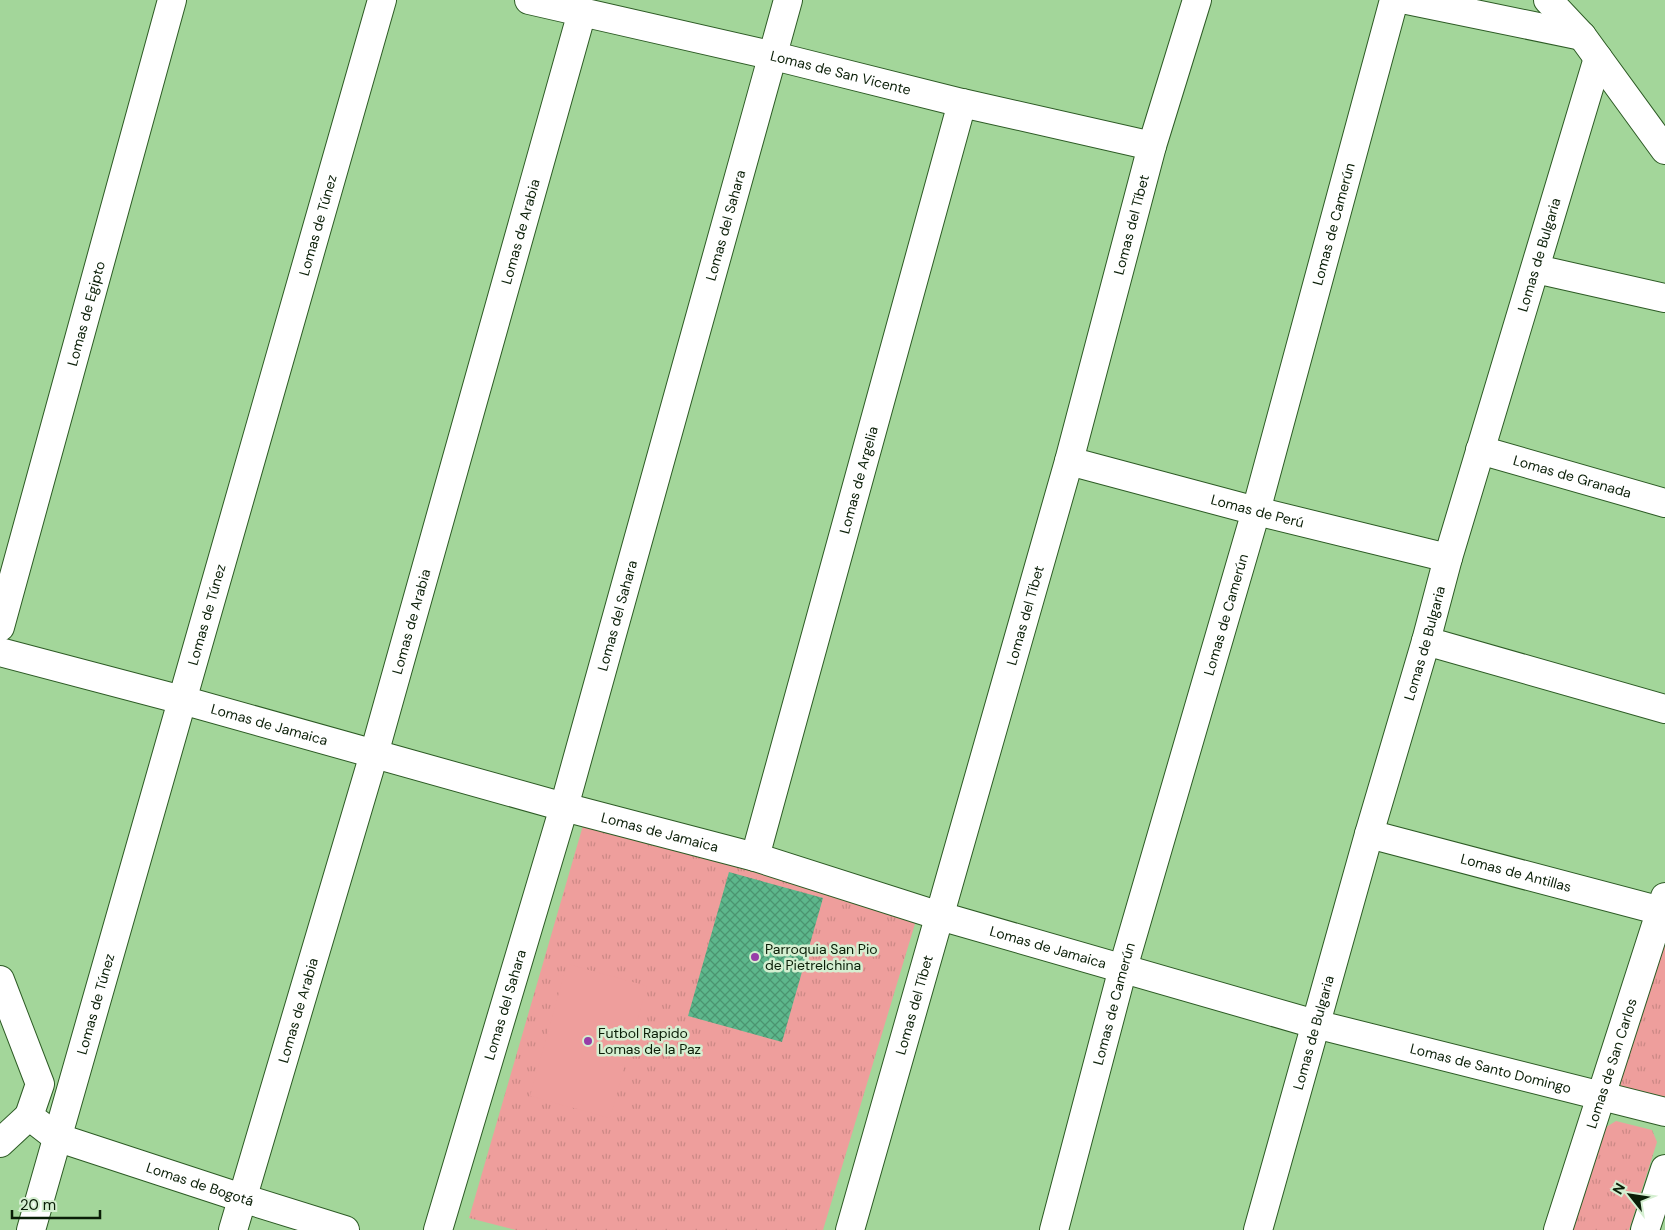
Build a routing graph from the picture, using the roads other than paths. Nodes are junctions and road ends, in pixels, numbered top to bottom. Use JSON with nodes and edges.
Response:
{"nodes":[{"id":1,"x":172,"y":0,"type":"edge"},
{"id":2,"x":382,"y":0,"type":"edge"},
{"id":3,"x":528,"y":0,"type":"edge"},
{"id":4,"x":788,"y":0,"type":"edge"},
{"id":5,"x":1197,"y":0,"type":"edge"},
{"id":6,"x":1394,"y":0,"type":"edge"},
{"id":7,"x":1407,"y":0,"type":"edge"},
{"id":8,"x":1548,"y":0,"type":"edge"},
{"id":9,"x":582,"y":12,"type":"junction"},
{"id":10,"x":1582,"y":36,"type":"junction"},
{"id":11,"x":774,"y":56,"type":"junction"},
{"id":12,"x":1598,"y":58,"type":"junction"},
{"id":13,"x":962,"y":103,"type":"junction"},
{"id":14,"x":1152,"y":146,"type":"junction"},
{"id":15,"x":1665,"y":150,"type":"edge"},
{"id":16,"x":1536,"y":269,"type":"junction"},
{"id":17,"x":1665,"y":298,"type":"edge"},
{"id":18,"x":1480,"y":450,"type":"junction"},
{"id":19,"x":1069,"y":461,"type":"junction"},
{"id":20,"x":1665,"y":503,"type":"edge"},
{"id":21,"x":1256,"y":511,"type":"junction"},
{"id":22,"x":1448,"y":558,"type":"junction"},
{"id":23,"x":0,"y":628,"type":"edge"},
{"id":24,"x":1426,"y":641,"type":"junction"},
{"id":25,"x":0,"y":652,"type":"edge"},
{"id":26,"x":182,"y":700,"type":"junction"},
{"id":27,"x":1665,"y":709,"type":"edge"},
{"id":28,"x":374,"y":754,"type":"junction"},
{"id":29,"x":564,"y":807,"type":"junction"},
{"id":30,"x":1369,"y":834,"type":"junction"},
{"id":31,"x":755,"y":858,"type":"junction"},
{"id":32,"x":1663,"y":907,"type":"edge"},
{"id":33,"x":940,"y":916,"type":"junction"},
{"id":34,"x":1123,"y":968,"type":"junction"},
{"id":35,"x":0,"y":980,"type":"edge"},
{"id":36,"x":1315,"y":1024,"type":"junction"},
{"id":37,"x":1601,"y":1096,"type":"junction"},
{"id":38,"x":1665,"y":1112,"type":"edge"},
{"id":39,"x":28,"y":1116,"type":"junction"},
{"id":40,"x":56,"y":1137,"type":"junction"},
{"id":41,"x":0,"y":1143,"type":"edge"},
{"id":42,"x":1665,"y":1169,"type":"edge"},
{"id":43,"x":242,"y":1198,"type":"junction"},
{"id":44,"x":30,"y":1230,"type":"edge"},
{"id":45,"x":233,"y":1230,"type":"edge"},
{"id":46,"x":345,"y":1230,"type":"edge"},
{"id":47,"x":438,"y":1230,"type":"edge"},
{"id":48,"x":850,"y":1230,"type":"edge"},
{"id":49,"x":1054,"y":1230,"type":"edge"},
{"id":50,"x":1258,"y":1230,"type":"edge"},
{"id":51,"x":1558,"y":1230,"type":"edge"},
{"id":52,"x":1645,"y":1230,"type":"edge"}],
"edges":[{"from":1,"to":23,"type":"street","name":"Lomas de Egipto"},
{"from":2,"to":26,"type":"street","name":"Lomas de Túnez"},
{"from":3,"to":9,"type":"street","name":"Lomas de San Vicente"},
{"from":4,"to":11,"type":"street","name":"Lomas del Sahara"},
{"from":5,"to":14,"type":"street","name":"Lomas del Tíbet"},
{"from":6,"to":21,"type":"street","name":"Lomas de Camerún"},
{"from":7,"to":10,"type":"street"},
{"from":8,"to":10,"type":"street"},
{"from":9,"to":11,"type":"street","name":"Lomas de San Vicente"},
{"from":9,"to":28,"type":"street","name":"Lomas de Arabia"},
{"from":10,"to":12,"type":"street"},
{"from":11,"to":13,"type":"street","name":"Lomas de San Vicente"},
{"from":11,"to":29,"type":"street","name":"Lomas del Sahara"},
{"from":12,"to":15,"type":"street"},
{"from":12,"to":16,"type":"street","name":"Lomas de Bulgaria"},
{"from":13,"to":14,"type":"street","name":"Lomas de San Vicente"},
{"from":13,"to":31,"type":"street","name":"Lomas de Argelia"},
{"from":14,"to":19,"type":"street","name":"Lomas del Tíbet"},
{"from":16,"to":17,"type":"street"},
{"from":16,"to":18,"type":"street","name":"Lomas de Bulgaria"},
{"from":18,"to":20,"type":"street","name":"Lomas de Granada"},
{"from":18,"to":22,"type":"street","name":"Lomas de Bulgaria"},
{"from":19,"to":21,"type":"street","name":"Lomas de Perú"},
{"from":19,"to":33,"type":"street","name":"Lomas del Tíbet"},
{"from":21,"to":22,"type":"street","name":"Lomas de Perú"},
{"from":21,"to":34,"type":"street","name":"Lomas de Camerún"},
{"from":22,"to":24,"type":"street","name":"Lomas de Bulgaria"},
{"from":24,"to":27,"type":"street"},
{"from":24,"to":30,"type":"street","name":"Lomas de Bulgaria"},
{"from":25,"to":26,"type":"street","name":"Lomas de Jamaica"},
{"from":26,"to":28,"type":"street","name":"Lomas de Jamaica"},
{"from":26,"to":40,"type":"street","name":"Lomas de Túnez"},
{"from":28,"to":29,"type":"street","name":"Lomas de Jamaica"},
{"from":28,"to":43,"type":"street","name":"Lomas de Arabia"},
{"from":29,"to":31,"type":"street","name":"Lomas de Jamaica"},
{"from":29,"to":47,"type":"street","name":"Lomas del Sahara"},
{"from":30,"to":32,"type":"street","name":"Lomas de Antillas"},
{"from":30,"to":36,"type":"street","name":"Lomas de Bulgaria"},
{"from":31,"to":33,"type":"street","name":"Lomas de Jamaica"},
{"from":32,"to":37,"type":"street","name":"Lomas de San Carlos"},
{"from":33,"to":34,"type":"street","name":"Lomas de Jamaica"},
{"from":33,"to":48,"type":"street","name":"Lomas del Tíbet"},
{"from":34,"to":36,"type":"street","name":"Lomas de Jamaica"},
{"from":34,"to":49,"type":"street","name":"Lomas de Camerún"},
{"from":35,"to":39,"type":"street"},
{"from":36,"to":37,"type":"street","name":"Lomas de Santo Domingo"},
{"from":36,"to":50,"type":"street","name":"Lomas de Bulgaria"},
{"from":37,"to":38,"type":"street","name":"Lomas de Santo Domingo"},
{"from":37,"to":51,"type":"street","name":"Lomas de San Carlos"},
{"from":39,"to":40,"type":"street","name":"Lomas de Bogotá"},
{"from":39,"to":41,"type":"street"},
{"from":40,"to":43,"type":"street","name":"Lomas de Bogotá"},
{"from":40,"to":44,"type":"street","name":"Lomas de Túnez"},
{"from":42,"to":52,"type":"street"},
{"from":43,"to":45,"type":"street","name":"Lomas de Arabia"},
{"from":43,"to":46,"type":"street","name":"Lomas de Bogotá"}]}
